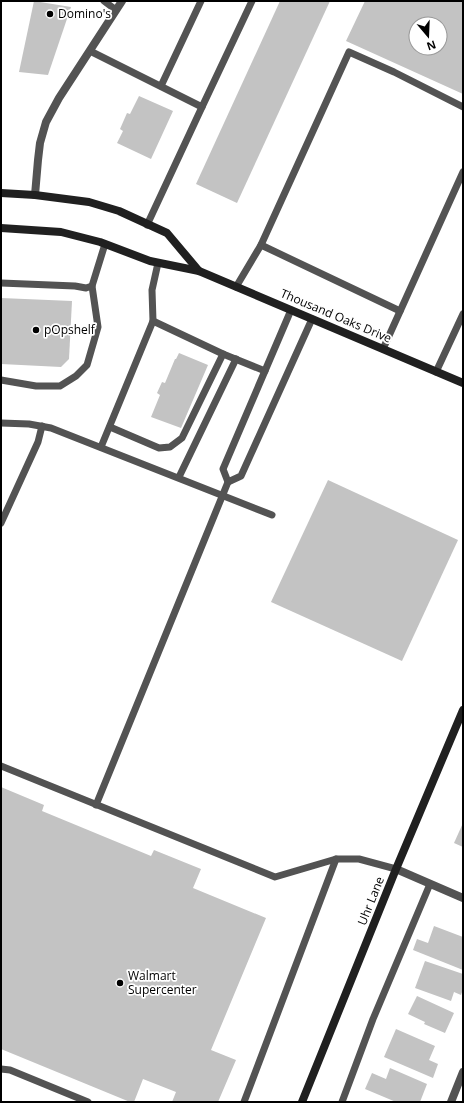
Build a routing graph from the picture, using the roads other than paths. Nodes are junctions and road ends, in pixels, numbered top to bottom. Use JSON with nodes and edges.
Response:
{"nodes":[{"id":1,"x":104,"y":1,"type":"edge"},
{"id":2,"x":122,"y":1,"type":"edge"},
{"id":3,"x":201,"y":1,"type":"edge"},
{"id":4,"x":252,"y":1,"type":"edge"},
{"id":5,"x":116,"y":10,"type":"junction"},
{"id":6,"x":90,"y":51,"type":"junction"},
{"id":7,"x":161,"y":86,"type":"junction"},
{"id":8,"x":202,"y":107,"type":"junction"},
{"id":9,"x":463,"y":107,"type":"edge"},
{"id":10,"x":463,"y":172,"type":"edge"},
{"id":11,"x":1,"y":193,"type":"edge"},
{"id":12,"x":35,"y":195,"type":"junction"},
{"id":13,"x":147,"y":225,"type":"junction"},
{"id":14,"x":1,"y":228,"type":"edge"},
{"id":15,"x":105,"y":244,"type":"junction"},
{"id":16,"x":261,"y":245,"type":"junction"},
{"id":17,"x":158,"y":263,"type":"junction"},
{"id":18,"x":199,"y":271,"type":"junction"},
{"id":19,"x":1,"y":283,"type":"edge"},
{"id":20,"x":92,"y":286,"type":"junction"},
{"id":21,"x":236,"y":287,"type":"junction"},
{"id":22,"x":291,"y":310,"type":"junction"},
{"id":23,"x":400,"y":311,"type":"junction"},
{"id":24,"x":463,"y":314,"type":"edge"},
{"id":25,"x":312,"y":319,"type":"junction"},
{"id":26,"x":153,"y":320,"type":"junction"},
{"id":27,"x":461,"y":322,"type":"edge"},
{"id":28,"x":383,"y":349,"type":"junction"},
{"id":29,"x":223,"y":354,"type":"junction"},
{"id":30,"x":236,"y":359,"type":"junction"},
{"id":31,"x":265,"y":371,"type":"junction"},
{"id":32,"x":436,"y":372,"type":"junction"},
{"id":33,"x":1,"y":380,"type":"edge"},
{"id":34,"x":463,"y":383,"type":"edge"},
{"id":35,"x":1,"y":423,"type":"edge"},
{"id":36,"x":42,"y":426,"type":"junction"},
{"id":37,"x":110,"y":427,"type":"junction"},
{"id":38,"x":101,"y":448,"type":"junction"},
{"id":39,"x":179,"y":477,"type":"junction"},
{"id":40,"x":228,"y":482,"type":"junction"},
{"id":41,"x":222,"y":495,"type":"junction"},
{"id":42,"x":272,"y":515,"type":"dead end"},
{"id":43,"x":1,"y":523,"type":"edge"},
{"id":44,"x":463,"y":710,"type":"edge"},
{"id":45,"x":1,"y":766,"type":"edge"},
{"id":46,"x":96,"y":805,"type":"junction"},
{"id":47,"x":336,"y":859,"type":"junction"},
{"id":48,"x":396,"y":870,"type":"junction"},
{"id":49,"x":430,"y":884,"type":"junction"},
{"id":50,"x":463,"y":898,"type":"edge"},
{"id":51,"x":1,"y":1069,"type":"edge"},
{"id":52,"x":463,"y":1072,"type":"edge"},
{"id":53,"x":88,"y":1102,"type":"edge"},
{"id":54,"x":244,"y":1102,"type":"edge"},
{"id":55,"x":302,"y":1102,"type":"edge"},
{"id":56,"x":342,"y":1102,"type":"edge"},
{"id":57,"x":451,"y":1102,"type":"edge"}],
"edges":[{"from":1,"to":5,"type":"lane"},
{"from":2,"to":5,"type":"street"},
{"from":3,"to":7,"type":"lane"},
{"from":4,"to":8,"type":"lane"},
{"from":5,"to":6,"type":"street"},
{"from":6,"to":7,"type":"lane"},
{"from":6,"to":12,"type":"street"},
{"from":7,"to":8,"type":"lane"},
{"from":8,"to":13,"type":"lane"},
{"from":9,"to":16,"type":"lane"},
{"from":10,"to":23,"type":"lane"},
{"from":11,"to":12,"type":"main road","name":"Thousand Oaks Drive"},
{"from":12,"to":13,"type":"main road","name":"Thousand Oaks Drive"},
{"from":13,"to":18,"type":"main road","name":"Thousand Oaks Drive"},
{"from":14,"to":15,"type":"main road","name":"Thousand Oaks Drive"},
{"from":15,"to":17,"type":"main road","name":"Thousand Oaks Drive"},
{"from":15,"to":20,"type":"lane"},
{"from":16,"to":21,"type":"lane"},
{"from":16,"to":23,"type":"lane"},
{"from":17,"to":18,"type":"main road","name":"Thousand Oaks Drive"},
{"from":17,"to":26,"type":"lane"},
{"from":18,"to":21,"type":"main road","name":"Thousand Oaks Drive"},
{"from":19,"to":20,"type":"lane"},
{"from":20,"to":33,"type":"lane"},
{"from":21,"to":22,"type":"main road","name":"Thousand Oaks Drive"},
{"from":22,"to":25,"type":"main road","name":"Thousand Oaks Drive"},
{"from":22,"to":31,"type":"lane"},
{"from":23,"to":28,"type":"lane"},
{"from":24,"to":27,"type":"lane"},
{"from":25,"to":28,"type":"main road","name":"Thousand Oaks Drive"},
{"from":25,"to":40,"type":"lane"},
{"from":26,"to":29,"type":"lane"},
{"from":26,"to":37,"type":"lane"},
{"from":27,"to":32,"type":"lane"},
{"from":28,"to":32,"type":"main road","name":"Thousand Oaks Drive"},
{"from":29,"to":30,"type":"lane"},
{"from":29,"to":37,"type":"lane"},
{"from":30,"to":31,"type":"lane"},
{"from":30,"to":39,"type":"lane"},
{"from":31,"to":40,"type":"lane"},
{"from":32,"to":34,"type":"main road","name":"Thousand Oaks Drive"},
{"from":35,"to":36,"type":"lane"},
{"from":36,"to":38,"type":"lane"},
{"from":36,"to":43,"type":"lane"},
{"from":37,"to":38,"type":"lane"},
{"from":38,"to":39,"type":"lane"},
{"from":39,"to":41,"type":"lane"},
{"from":40,"to":41,"type":"lane"},
{"from":41,"to":42,"type":"lane"},
{"from":41,"to":46,"type":"lane"},
{"from":44,"to":48,"type":"main road","name":"Uhr Lane"},
{"from":45,"to":46,"type":"lane"},
{"from":46,"to":47,"type":"lane"},
{"from":47,"to":48,"type":"lane"},
{"from":47,"to":54,"type":"lane"},
{"from":48,"to":49,"type":"street"},
{"from":48,"to":55,"type":"main road","name":"Uhr Lane"},
{"from":49,"to":50,"type":"street"},
{"from":49,"to":56,"type":"lane"},
{"from":51,"to":53,"type":"lane"},
{"from":52,"to":57,"type":"street"}]}
